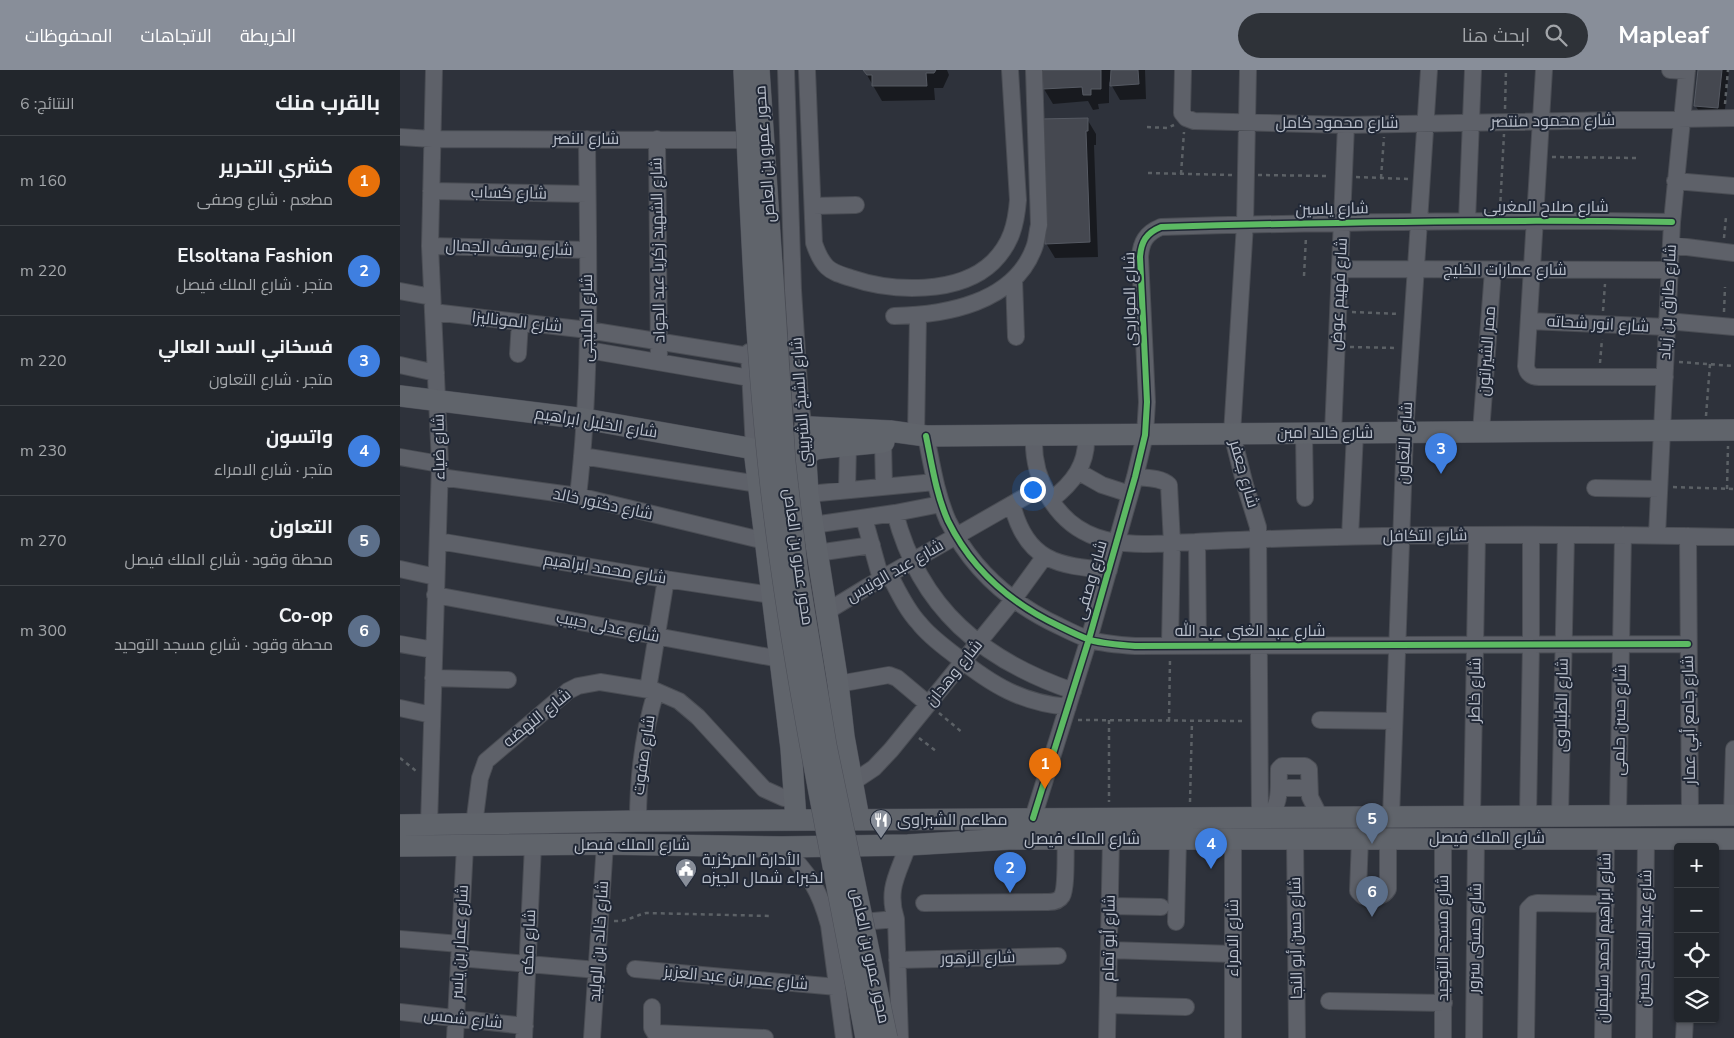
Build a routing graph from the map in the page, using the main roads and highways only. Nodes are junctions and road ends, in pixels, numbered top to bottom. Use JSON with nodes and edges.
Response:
{"nodes":[{"id":1,"x":744,"y":70,"type":"edge"},
{"id":2,"x":759,"y":70,"type":"edge"},
{"id":3,"x":400,"y":396,"type":"edge"},
{"id":4,"x":804,"y":430,"type":"joint"},
{"id":5,"x":1731,"y":430,"type":"edge"},
{"id":6,"x":921,"y":436,"type":"junction"},
{"id":7,"x":805,"y":456,"type":"junction"},
{"id":8,"x":844,"y":736,"type":"junction"},
{"id":9,"x":791,"y":748,"type":"junction"},
{"id":10,"x":1733,"y":815,"type":"edge"},
{"id":11,"x":859,"y":819,"type":"junction"},
{"id":12,"x":796,"y":820,"type":"junction"},
{"id":13,"x":400,"y":825,"type":"edge"},
{"id":14,"x":1008,"y":829,"type":"junction"},
{"id":15,"x":1035,"y":829,"type":"junction"},
{"id":16,"x":1110,"y":829,"type":"junction"},
{"id":17,"x":1734,"y":839,"type":"edge"},
{"id":18,"x":1690,"y":843,"type":"edge"},
{"id":19,"x":400,"y":846,"type":"edge"},
{"id":20,"x":866,"y":1038,"type":"edge"},
{"id":21,"x":886,"y":1038,"type":"edge"}],
"edges":[{"from":1,"to":20,"type":"main road","name":"محور عمرو بن العاص","bridge":true},
{"from":2,"to":21,"type":"main road","name":"محور عمرو بن العاص","bridge":true},
{"from":3,"to":9,"type":"main road","name":"شارع الخليل ابراهيم"},
{"from":4,"to":6,"type":"main road","name":"شارع خالد امين"},
{"from":4,"to":7,"type":"main road","name":"شارع الشيخ الشربينى"},
{"from":5,"to":6,"type":"main road","name":"شارع خالد امين"},
{"from":6,"to":7,"type":"main road","name":"شارع خالد امين"},
{"from":7,"to":8,"type":"main road","name":"شارع الشيخ الشربينى"},
{"from":8,"to":9,"type":"main road"},
{"from":8,"to":11,"type":"main road","name":"شارع الشيخ الشربينى"},
{"from":9,"to":12,"type":"main road"},
{"from":10,"to":16,"type":"main road","name":"شارع الملك فيصل"},
{"from":11,"to":12,"type":"main road","name":"شارع الملك فيصل"},
{"from":11,"to":14,"type":"main road","name":"شارع الملك فيصل"},
{"from":12,"to":13,"type":"main road","name":"شارع الملك فيصل"},
{"from":14,"to":15,"type":"main road","name":"شارع الملك فيصل"},
{"from":14,"to":19,"type":"main road","name":"شارع الملك فيصل"},
{"from":15,"to":16,"type":"main road","name":"شارع الملك فيصل"},
{"from":15,"to":16,"type":"main road","name":"شارع الملك فيصل"},
{"from":16,"to":18,"type":"main road","name":"شارع الملك فيصل"},
{"from":17,"to":18,"type":"main road","name":"شارع الملك فيصل"}]}
